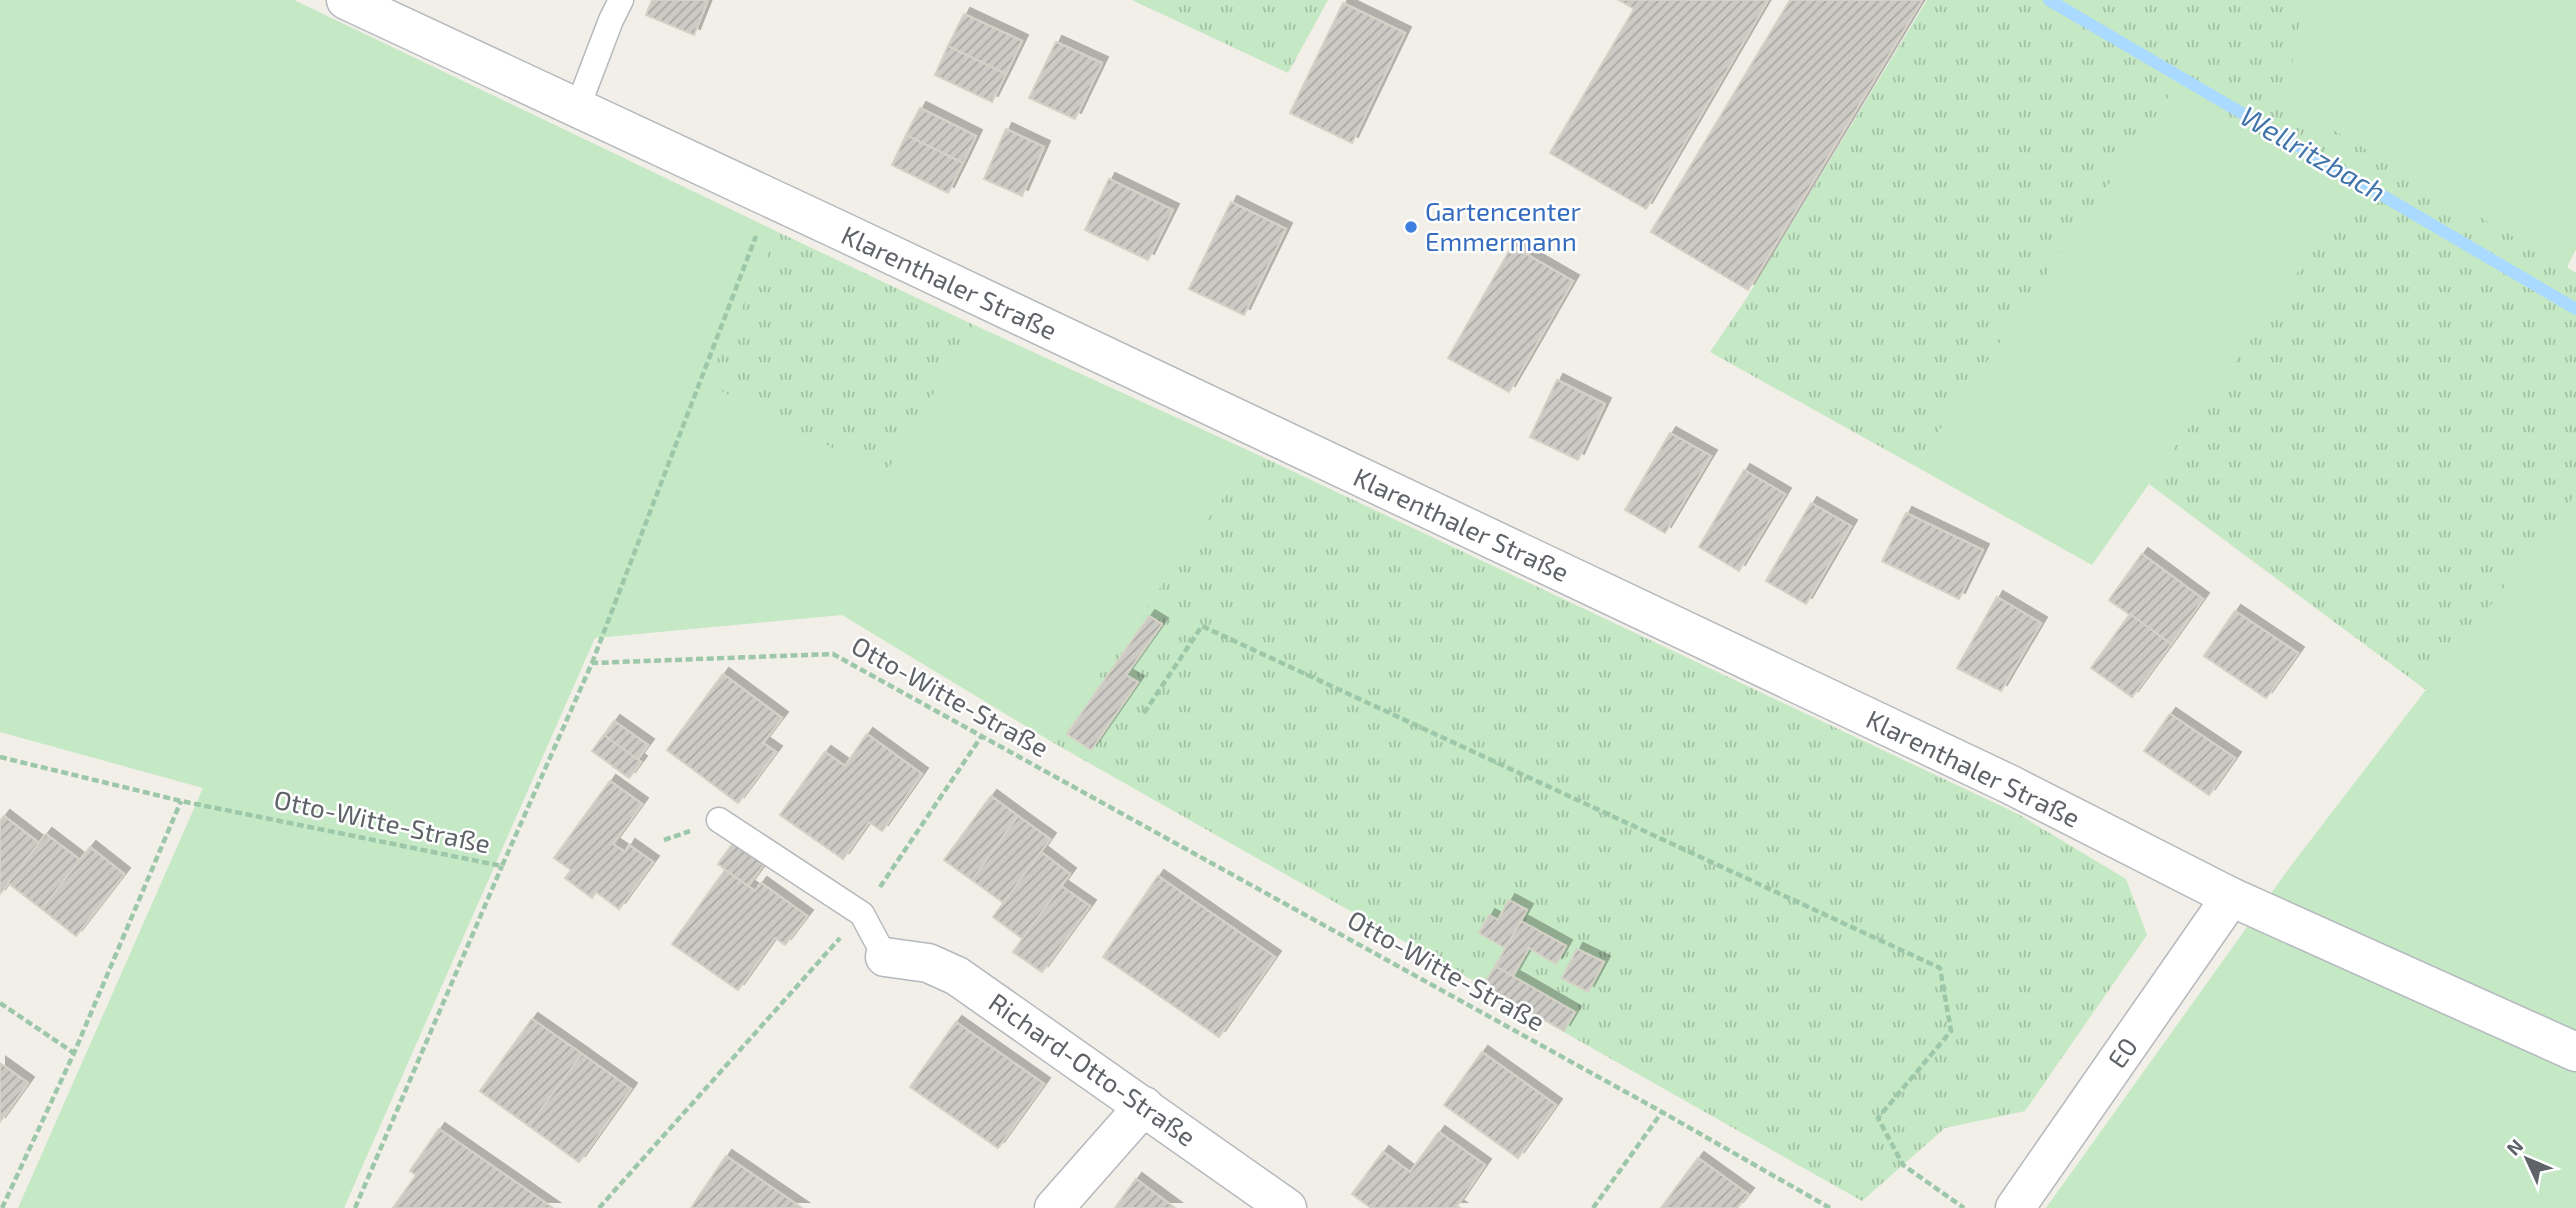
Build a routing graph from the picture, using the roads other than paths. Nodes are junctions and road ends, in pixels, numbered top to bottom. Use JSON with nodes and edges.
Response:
{"nodes":[{"id":1,"x":346,"y":0,"type":"edge"},
{"id":2,"x":621,"y":0,"type":"edge"},
{"id":3,"x":576,"y":108,"type":"junction"},
{"id":4,"x":719,"y":820,"type":"dead end"},
{"id":5,"x":2231,"y":897,"type":"junction"},
{"id":6,"x":886,"y":957,"type":"joint"},
{"id":7,"x":2576,"y":1052,"type":"edge"},
{"id":8,"x":1144,"y":1106,"type":"junction"},
{"id":9,"x":1054,"y":1208,"type":"edge"},
{"id":10,"x":1287,"y":1208,"type":"edge"},
{"id":11,"x":2015,"y":1208,"type":"edge"}],
"edges":[{"from":1,"to":3,"type":"main road","name":"Klarenthaler Straße"},
{"from":2,"to":3,"type":"lane"},
{"from":3,"to":5,"type":"main road","name":"Klarenthaler Straße"},
{"from":4,"to":6,"type":"lane"},
{"from":5,"to":7,"type":"main road","name":"Klarenthaler Straße"},
{"from":5,"to":11,"type":"main road","name":"E0"},
{"from":6,"to":8,"type":"main road","name":"Richard-Otto-Straße"},
{"from":8,"to":9,"type":"main road"},
{"from":8,"to":10,"type":"main road","name":"Richard-Otto-Straße"}]}
